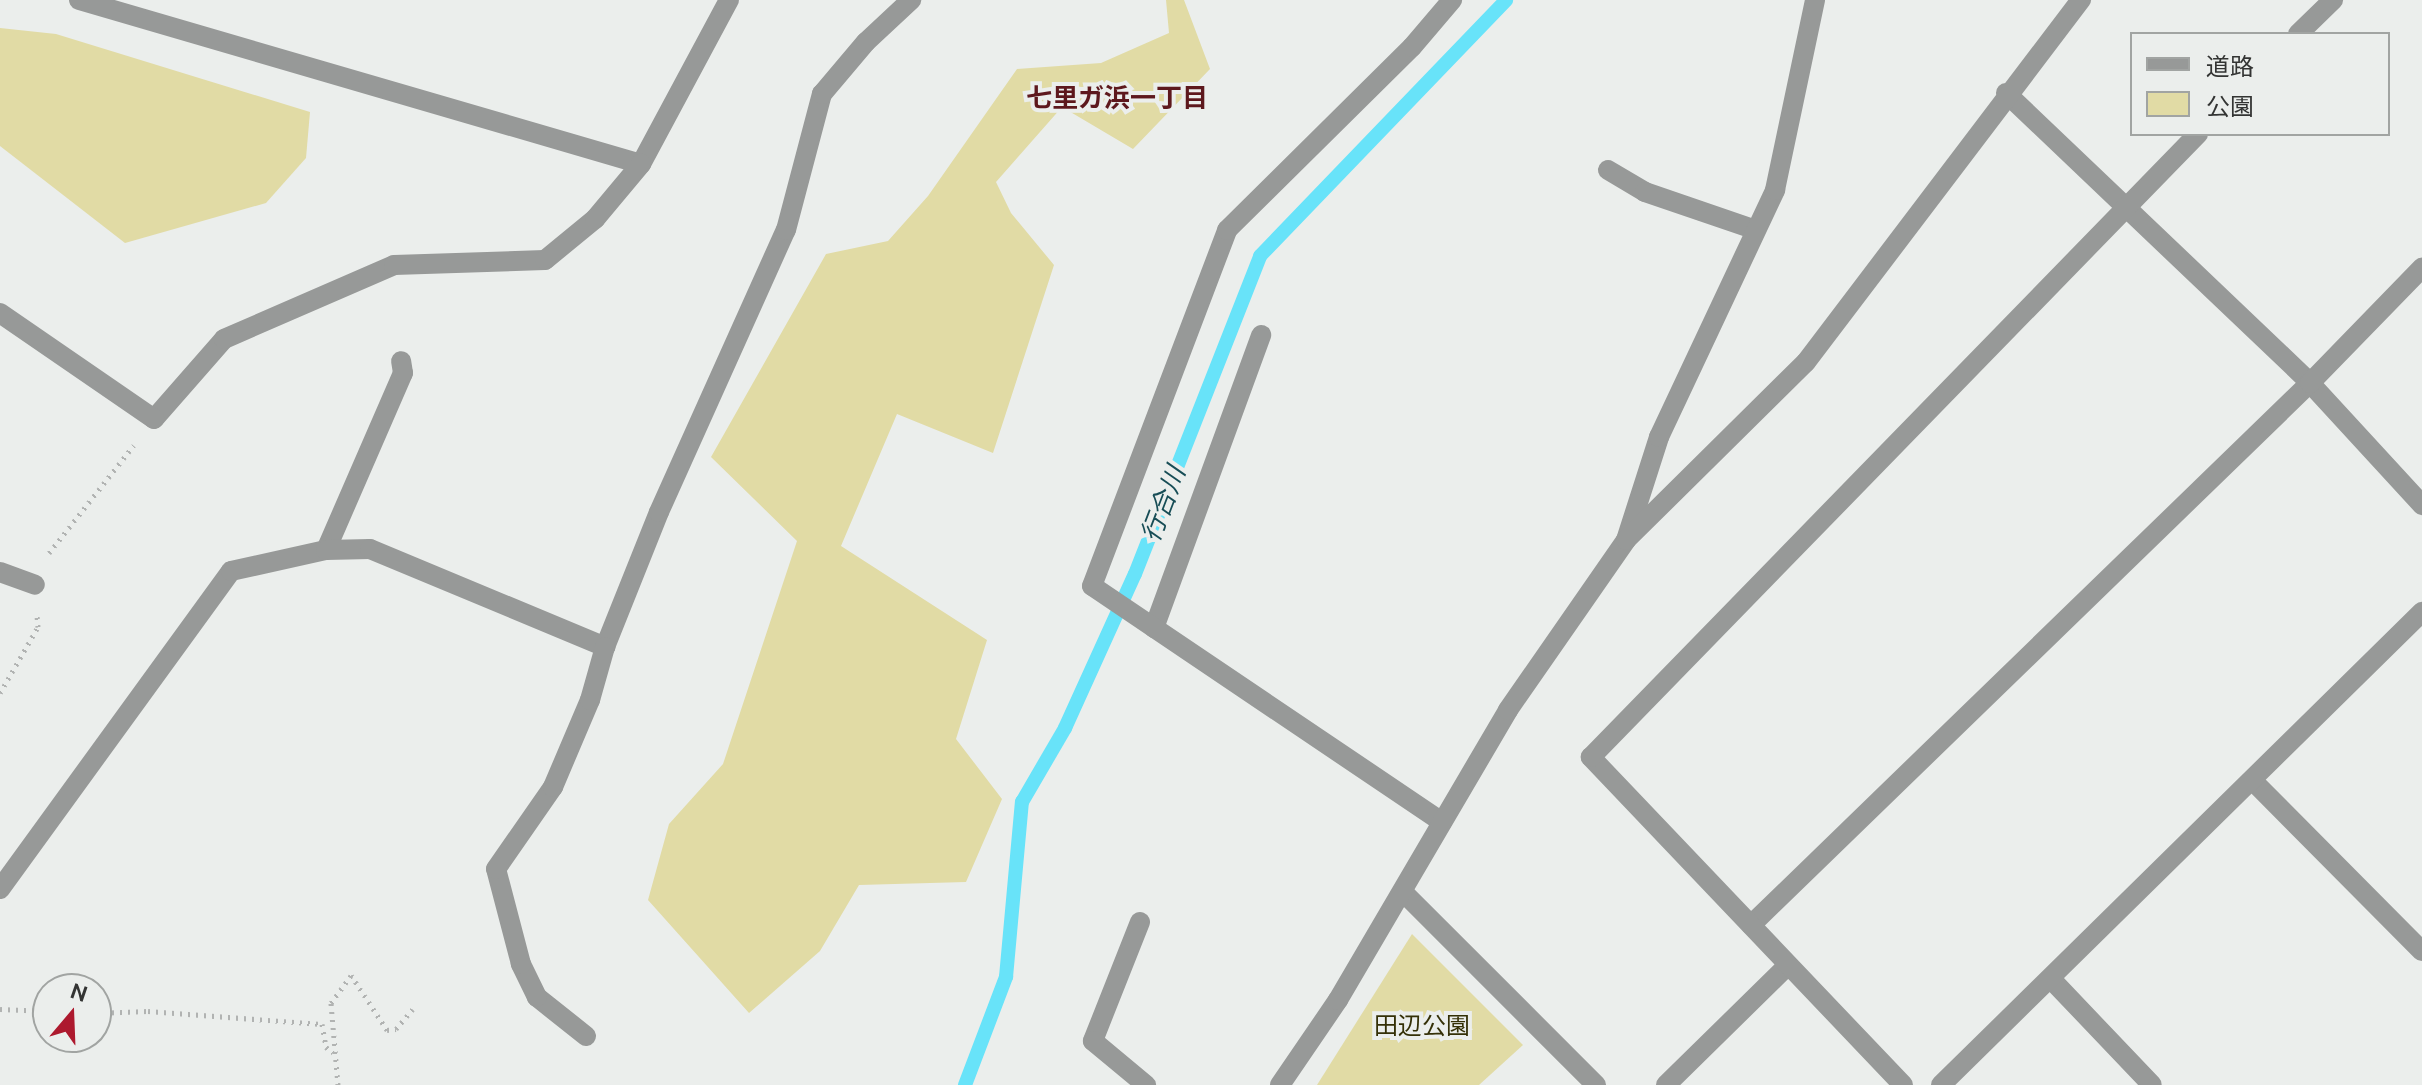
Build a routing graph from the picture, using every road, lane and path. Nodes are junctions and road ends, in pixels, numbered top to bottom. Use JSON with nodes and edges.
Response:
{"nodes":[{"id":1,"x":729,"y":0,"type":"edge"},
{"id":2,"x":911,"y":0,"type":"edge"},
{"id":3,"x":1452,"y":0,"type":"edge"},
{"id":4,"x":1815,"y":0,"type":"edge"},
{"id":5,"x":2081,"y":0,"type":"edge"},
{"id":6,"x":2333,"y":0,"type":"edge"},
{"id":7,"x":88,"y":1,"type":"edge"},
{"id":8,"x":2300,"y":32,"type":"edge"},
{"id":9,"x":2006,"y":93,"type":"junction"},
{"id":10,"x":2196,"y":136,"type":"edge"},
{"id":11,"x":641,"y":164,"type":"junction"},
{"id":12,"x":1608,"y":170,"type":"dead end"},
{"id":13,"x":2123,"y":208,"type":"junction"},
{"id":14,"x":1756,"y":230,"type":"junction"},
{"id":15,"x":2422,"y":268,"type":"edge"},
{"id":16,"x":0,"y":313,"type":"edge"},
{"id":17,"x":1261,"y":335,"type":"dead end"},
{"id":18,"x":401,"y":361,"type":"dead end"},
{"id":19,"x":2310,"y":383,"type":"junction"},
{"id":20,"x":154,"y":419,"type":"junction"},
{"id":21,"x":2422,"y":505,"type":"edge"},
{"id":22,"x":1626,"y":540,"type":"junction"},
{"id":23,"x":326,"y":550,"type":"junction"},
{"id":24,"x":0,"y":572,"type":"edge"},
{"id":25,"x":35,"y":585,"type":"junction"},
{"id":26,"x":2422,"y":612,"type":"edge"},
{"id":27,"x":1154,"y":628,"type":"junction"},
{"id":28,"x":605,"y":647,"type":"junction"},
{"id":29,"x":0,"y":693,"type":"edge"},
{"id":30,"x":2254,"y":782,"type":"junction"},
{"id":31,"x":1442,"y":822,"type":"junction"},
{"id":32,"x":0,"y":889,"type":"edge"},
{"id":33,"x":1403,"y":892,"type":"junction"},
{"id":34,"x":1140,"y":922,"type":"dead end"},
{"id":35,"x":1751,"y":925,"type":"junction"},
{"id":36,"x":2422,"y":951,"type":"edge"},
{"id":37,"x":1787,"y":966,"type":"junction"},
{"id":38,"x":2051,"y":979,"type":"junction"},
{"id":39,"x":0,"y":1009,"type":"edge"},
{"id":40,"x":413,"y":1009,"type":"dead end"},
{"id":41,"x":32,"y":1010,"type":"edge"},
{"id":42,"x":112,"y":1012,"type":"edge"},
{"id":43,"x":586,"y":1036,"type":"dead end"},
{"id":44,"x":333,"y":1053,"type":"junction"},
{"id":45,"x":338,"y":1085,"type":"edge"},
{"id":46,"x":1146,"y":1085,"type":"edge"},
{"id":47,"x":1280,"y":1085,"type":"edge"},
{"id":48,"x":1596,"y":1085,"type":"edge"},
{"id":49,"x":1666,"y":1085,"type":"edge"},
{"id":50,"x":1903,"y":1085,"type":"edge"},
{"id":51,"x":1941,"y":1085,"type":"edge"},
{"id":52,"x":2152,"y":1085,"type":"edge"}],
"edges":[{"from":1,"to":11,"type":"street"},
{"from":2,"to":28,"type":"street"},
{"from":3,"to":27,"type":"street"},
{"from":4,"to":14,"type":"street"},
{"from":5,"to":9,"type":"street"},
{"from":6,"to":8,"type":"street"},
{"from":7,"to":11,"type":"street"},
{"from":9,"to":13,"type":"street"},
{"from":9,"to":22,"type":"street"},
{"from":10,"to":13,"type":"street"},
{"from":11,"to":20,"type":"street"},
{"from":12,"to":14,"type":"street"},
{"from":13,"to":19,"type":"street"},
{"from":13,"to":35,"type":"street"},
{"from":14,"to":22,"type":"street"},
{"from":15,"to":19,"type":"street"},
{"from":16,"to":20,"type":"street"},
{"from":17,"to":27,"type":"street"},
{"from":18,"to":23,"type":"street"},
{"from":19,"to":21,"type":"street"},
{"from":19,"to":35,"type":"street"},
{"from":20,"to":25,"type":"path"},
{"from":22,"to":31,"type":"street"},
{"from":23,"to":28,"type":"street"},
{"from":23,"to":32,"type":"street"},
{"from":24,"to":25,"type":"street"},
{"from":25,"to":29,"type":"path"},
{"from":26,"to":30,"type":"street"},
{"from":27,"to":31,"type":"street"},
{"from":28,"to":43,"type":"street"},
{"from":30,"to":36,"type":"street"},
{"from":30,"to":38,"type":"street"},
{"from":31,"to":33,"type":"street"},
{"from":33,"to":47,"type":"street"},
{"from":33,"to":48,"type":"street"},
{"from":34,"to":46,"type":"street"},
{"from":35,"to":37,"type":"street"},
{"from":37,"to":49,"type":"street"},
{"from":37,"to":50,"type":"street"},
{"from":38,"to":51,"type":"street"},
{"from":38,"to":52,"type":"street"},
{"from":39,"to":41,"type":"path"},
{"from":40,"to":44,"type":"path"},
{"from":42,"to":44,"type":"path"},
{"from":44,"to":45,"type":"path"}]}
